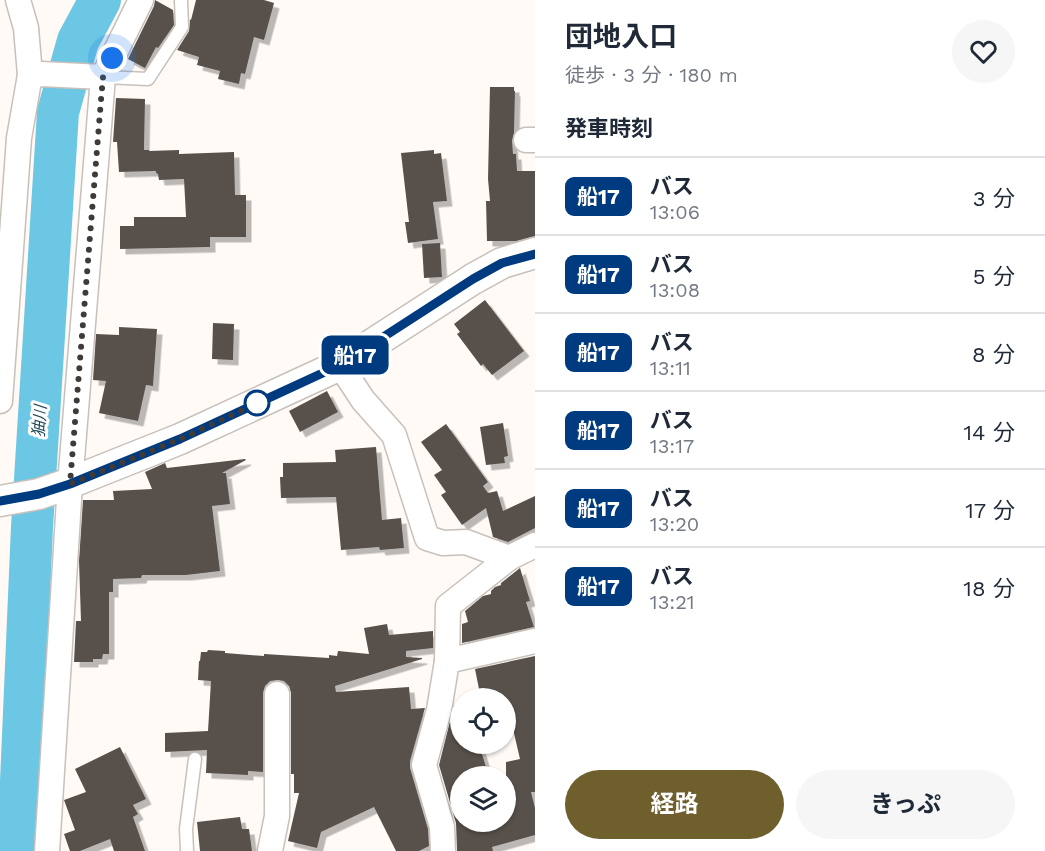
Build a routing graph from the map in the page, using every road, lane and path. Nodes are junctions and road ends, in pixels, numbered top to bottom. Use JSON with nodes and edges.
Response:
{"nodes":[{"id":1,"x":18,"y":0,"type":"edge"},
{"id":2,"x":141,"y":0,"type":"edge"},
{"id":3,"x":181,"y":0,"type":"edge"},
{"id":4,"x":36,"y":74,"type":"junction"},
{"id":5,"x":99,"y":77,"type":"junction"},
{"id":6,"x":8,"y":206,"type":"edge"},
{"id":7,"x":535,"y":254,"type":"edge"},
{"id":8,"x":340,"y":365,"type":"junction"},
{"id":9,"x":0,"y":386,"type":"edge"},
{"id":10,"x":0,"y":401,"type":"edge"},
{"id":11,"x":66,"y":485,"type":"junction"},
{"id":12,"x":3,"y":501,"type":"edge"},
{"id":13,"x":535,"y":545,"type":"edge"},
{"id":14,"x":509,"y":558,"type":"junction"},
{"id":15,"x":535,"y":641,"type":"edge"},
{"id":16,"x":447,"y":662,"type":"junction"},
{"id":17,"x":277,"y":694,"type":"dead end"},
{"id":18,"x":195,"y":759,"type":"dead end"},
{"id":19,"x":47,"y":851,"type":"edge"},
{"id":20,"x":187,"y":851,"type":"edge"},
{"id":21,"x":270,"y":851,"type":"edge"},
{"id":22,"x":443,"y":851,"type":"edge"}],
"edges":[{"from":1,"to":4,"type":"street"},
{"from":2,"to":5,"type":"street"},
{"from":3,"to":5,"type":"lane"},
{"from":4,"to":5,"type":"street"},
{"from":4,"to":6,"type":"street"},
{"from":5,"to":11,"type":"street"},
{"from":6,"to":9,"type":"street"},
{"from":7,"to":8,"type":"street"},
{"from":8,"to":11,"type":"street"},
{"from":8,"to":14,"type":"street"},
{"from":9,"to":10,"type":"street"},
{"from":11,"to":12,"type":"street"},
{"from":11,"to":19,"type":"street"},
{"from":13,"to":14,"type":"street"},
{"from":14,"to":16,"type":"street"},
{"from":15,"to":16,"type":"street"},
{"from":16,"to":22,"type":"street"},
{"from":17,"to":21,"type":"street"},
{"from":18,"to":20,"type":"lane"}]}
